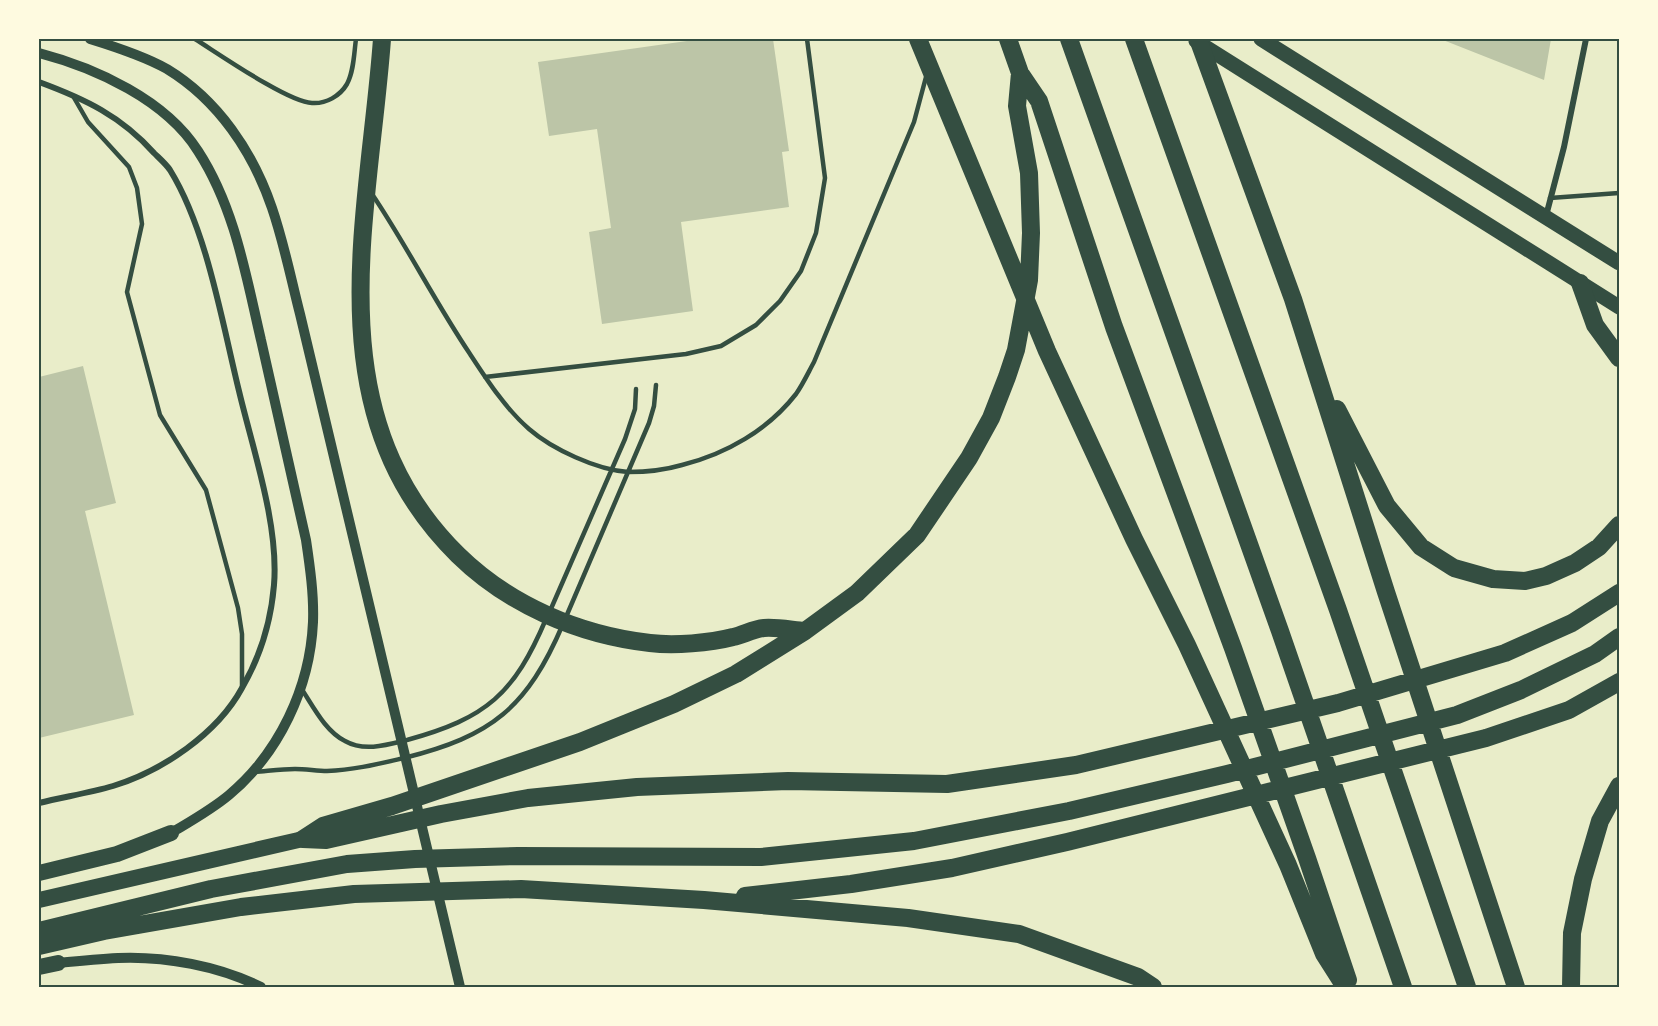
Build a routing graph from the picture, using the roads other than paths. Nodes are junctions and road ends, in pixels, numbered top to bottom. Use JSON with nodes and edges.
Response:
{"nodes":[{"id":1,"x":90,"y":39,"type":"edge"},
{"id":2,"x":195,"y":39,"type":"edge"},
{"id":3,"x":356,"y":39,"type":"edge"},
{"id":4,"x":382,"y":39,"type":"edge"},
{"id":5,"x":807,"y":39,"type":"edge"},
{"id":6,"x":918,"y":39,"type":"edge"},
{"id":7,"x":1008,"y":39,"type":"edge"},
{"id":8,"x":1134,"y":39,"type":"edge"},
{"id":9,"x":1193,"y":39,"type":"edge"},
{"id":10,"x":1198,"y":39,"type":"edge"},
{"id":11,"x":1261,"y":39,"type":"edge"},
{"id":12,"x":1586,"y":39,"type":"edge"},
{"id":13,"x":1071,"y":45,"type":"edge"},
{"id":14,"x":39,"y":53,"type":"edge"},
{"id":15,"x":929,"y":65,"type":"junction"},
{"id":16,"x":1020,"y":73,"type":"junction"},
{"id":17,"x":39,"y":82,"type":"edge"},
{"id":18,"x":71,"y":94,"type":"junction"},
{"id":19,"x":367,"y":187,"type":"junction"},
{"id":20,"x":1619,"y":193,"type":"edge"},
{"id":21,"x":1550,"y":198,"type":"junction"},
{"id":22,"x":1545,"y":217,"type":"junction"},
{"id":23,"x":1619,"y":263,"type":"edge"},
{"id":24,"x":1580,"y":283,"type":"junction"},
{"id":25,"x":1293,"y":299,"type":"junction"},
{"id":26,"x":1619,"y":307,"type":"edge"},
{"id":27,"x":1619,"y":358,"type":"edge"},
{"id":28,"x":485,"y":377,"type":"junction"},
{"id":29,"x":656,"y":385,"type":"dead end"},
{"id":30,"x":636,"y":388,"type":"dead end"},
{"id":31,"x":612,"y":469,"type":"junction"},
{"id":32,"x":628,"y":472,"type":"junction"},
{"id":33,"x":1619,"y":525,"type":"edge"},
{"id":34,"x":1619,"y":593,"type":"edge"},
{"id":35,"x":805,"y":631,"type":"junction"},
{"id":36,"x":1619,"y":637,"type":"edge"},
{"id":37,"x":1619,"y":682,"type":"edge"},
{"id":38,"x":301,"y":688,"type":"junction"},
{"id":39,"x":242,"y":689,"type":"junction"},
{"id":40,"x":252,"y":772,"type":"junction"},
{"id":41,"x":1619,"y":786,"type":"edge"},
{"id":42,"x":39,"y":803,"type":"edge"},
{"id":43,"x":171,"y":833,"type":"joint"},
{"id":44,"x":303,"y":838,"type":"junction"},
{"id":45,"x":39,"y":873,"type":"edge"},
{"id":46,"x":39,"y":900,"type":"edge"},
{"id":47,"x":704,"y":900,"type":"junction"},
{"id":48,"x":39,"y":931,"type":"edge"},
{"id":49,"x":39,"y":946,"type":"edge"},
{"id":50,"x":58,"y":963,"type":"joint"},
{"id":51,"x":39,"y":967,"type":"edge"},
{"id":52,"x":261,"y":987,"type":"edge"},
{"id":53,"x":460,"y":987,"type":"edge"},
{"id":54,"x":1153,"y":987,"type":"edge"},
{"id":55,"x":1345,"y":987,"type":"edge"},
{"id":56,"x":1350,"y":987,"type":"edge"},
{"id":57,"x":1403,"y":987,"type":"edge"},
{"id":58,"x":1467,"y":987,"type":"edge"},
{"id":59,"x":1516,"y":987,"type":"edge"},
{"id":60,"x":1571,"y":987,"type":"edge"}],
"edges":[{"from":1,"to":53,"type":"street"},
{"from":2,"to":3,"type":"lane"},
{"from":4,"to":19,"type":"highway"},
{"from":5,"to":28,"type":"lane"},
{"from":6,"to":15,"type":"highway"},
{"from":7,"to":16,"type":"highway"},
{"from":8,"to":58,"type":"highway"},
{"from":9,"to":24,"type":"main road"},
{"from":10,"to":25,"type":"highway"},
{"from":11,"to":22,"type":"main road"},
{"from":12,"to":21,"type":"street"},
{"from":13,"to":57,"type":"highway"},
{"from":14,"to":38,"type":"street"},
{"from":15,"to":32,"type":"lane"},
{"from":15,"to":55,"type":"highway"},
{"from":16,"to":35,"type":"highway"},
{"from":16,"to":56,"type":"highway"},
{"from":17,"to":18,"type":"street"},
{"from":18,"to":39,"type":"lane"},
{"from":18,"to":39,"type":"street"},
{"from":19,"to":28,"type":"lane"},
{"from":19,"to":35,"type":"highway"},
{"from":20,"to":21,"type":"lane"},
{"from":21,"to":22,"type":"street"},
{"from":22,"to":23,"type":"main road"},
{"from":24,"to":26,"type":"main road"},
{"from":24,"to":27,"type":"highway"},
{"from":25,"to":33,"type":"highway"},
{"from":25,"to":59,"type":"highway"},
{"from":28,"to":31,"type":"lane"},
{"from":29,"to":32,"type":"lane"},
{"from":30,"to":31,"type":"lane"},
{"from":31,"to":32,"type":"lane"},
{"from":31,"to":38,"type":"lane"},
{"from":32,"to":40,"type":"lane"},
{"from":34,"to":44,"type":"highway"},
{"from":35,"to":44,"type":"highway"},
{"from":36,"to":48,"type":"highway"},
{"from":37,"to":47,"type":"highway"},
{"from":38,"to":40,"type":"street"},
{"from":39,"to":42,"type":"street"},
{"from":40,"to":43,"type":"street"},
{"from":41,"to":60,"type":"highway"},
{"from":43,"to":45,"type":"highway"},
{"from":44,"to":46,"type":"highway"},
{"from":47,"to":49,"type":"highway"},
{"from":47,"to":54,"type":"highway"},
{"from":50,"to":51,"type":"highway"},
{"from":50,"to":52,"type":"street"}]}
